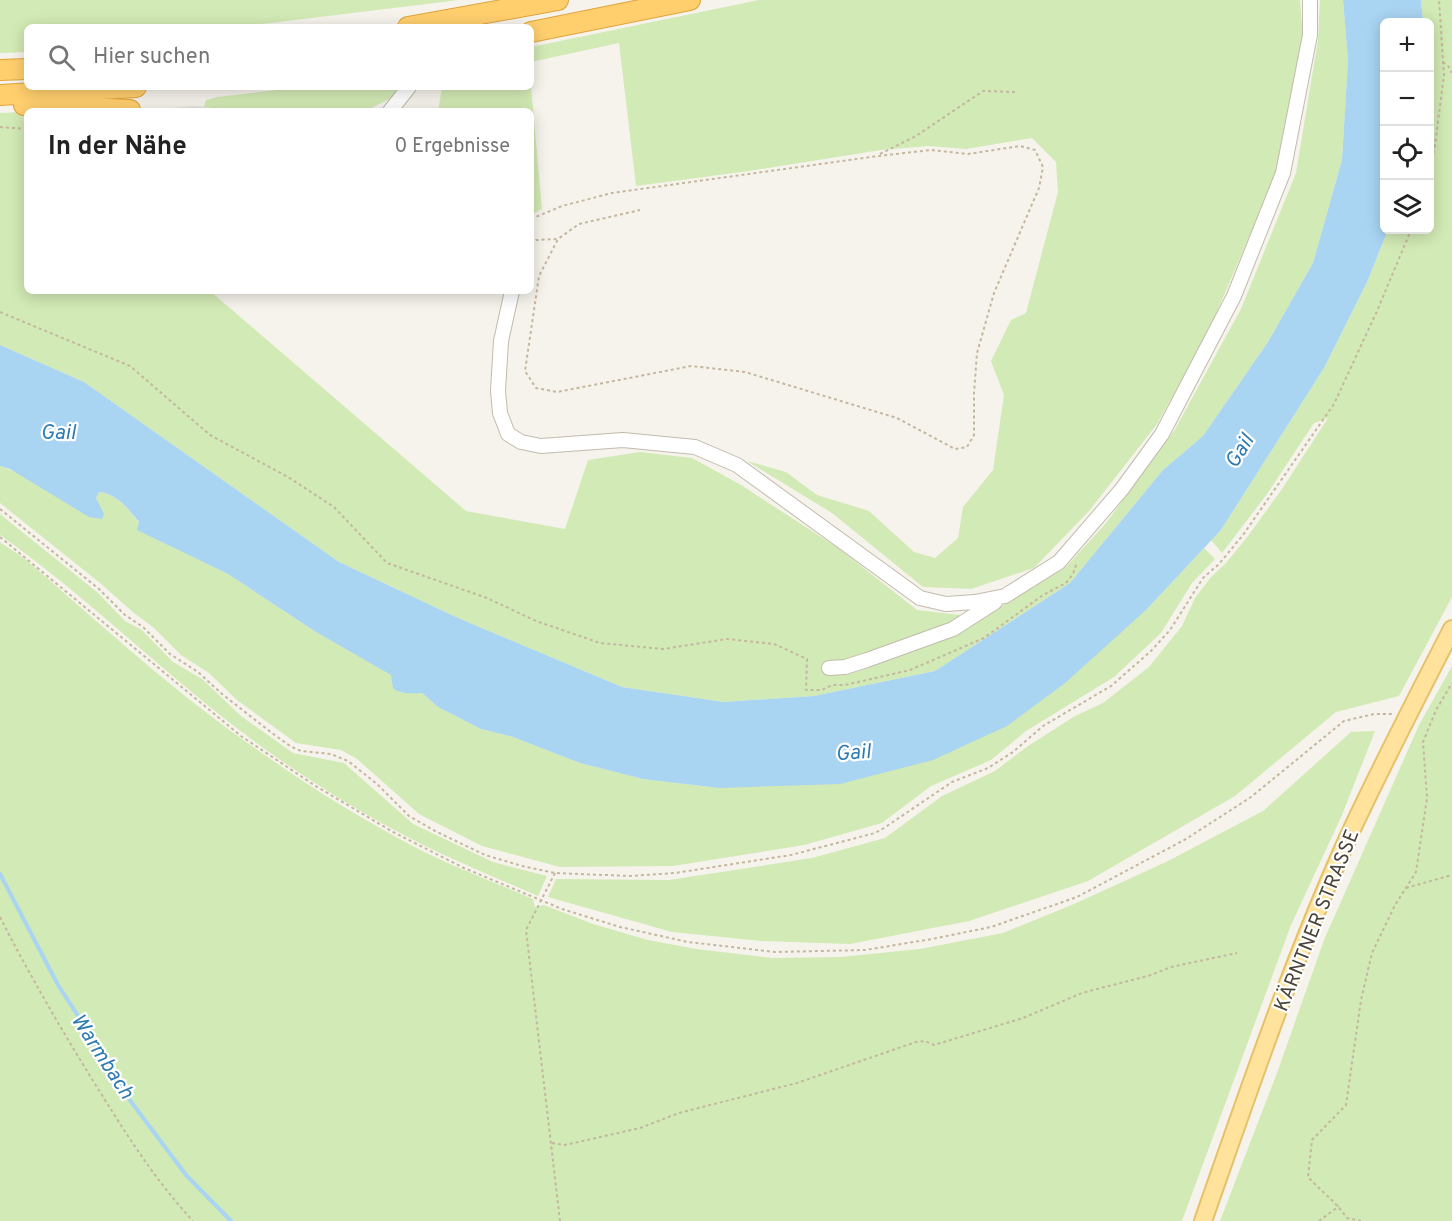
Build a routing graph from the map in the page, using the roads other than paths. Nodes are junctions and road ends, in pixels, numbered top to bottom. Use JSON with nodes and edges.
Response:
{"nodes":[{"id":1,"x":558,"y":0,"type":"edge"},
{"id":2,"x":690,"y":0,"type":"edge"},
{"id":3,"x":1310,"y":0,"type":"edge"},
{"id":4,"x":425,"y":24,"type":"edge"},
{"id":5,"x":534,"y":31,"type":"edge"},
{"id":6,"x":0,"y":69,"type":"edge"},
{"id":7,"x":24,"y":69,"type":"edge"},
{"id":8,"x":85,"y":90,"type":"edge"},
{"id":9,"x":407,"y":90,"type":"edge"},
{"id":10,"x":0,"y":95,"type":"edge"},
{"id":11,"x":0,"y":105,"type":"edge"},
{"id":12,"x":78,"y":108,"type":"edge"},
{"id":13,"x":392,"y":108,"type":"edge"},
{"id":14,"x":511,"y":294,"type":"edge"},
{"id":15,"x":1005,"y":596,"type":"junction"},
{"id":16,"x":1452,"y":629,"type":"edge"},
{"id":17,"x":829,"y":668,"type":"dead end"},
{"id":18,"x":1203,"y":1221,"type":"edge"}],
"edges":[{"from":1,"to":4,"type":"highway"},
{"from":2,"to":5,"type":"highway"},
{"from":3,"to":15,"type":"lane"},
{"from":6,"to":7,"type":"highway"},
{"from":8,"to":10,"type":"highway"},
{"from":9,"to":13,"type":"lane"},
{"from":11,"to":12,"type":"highway"},
{"from":14,"to":15,"type":"lane"},
{"from":15,"to":17,"type":"lane"},
{"from":16,"to":18,"type":"main road","name":"KÄRNTNER STRASSE"}]}
